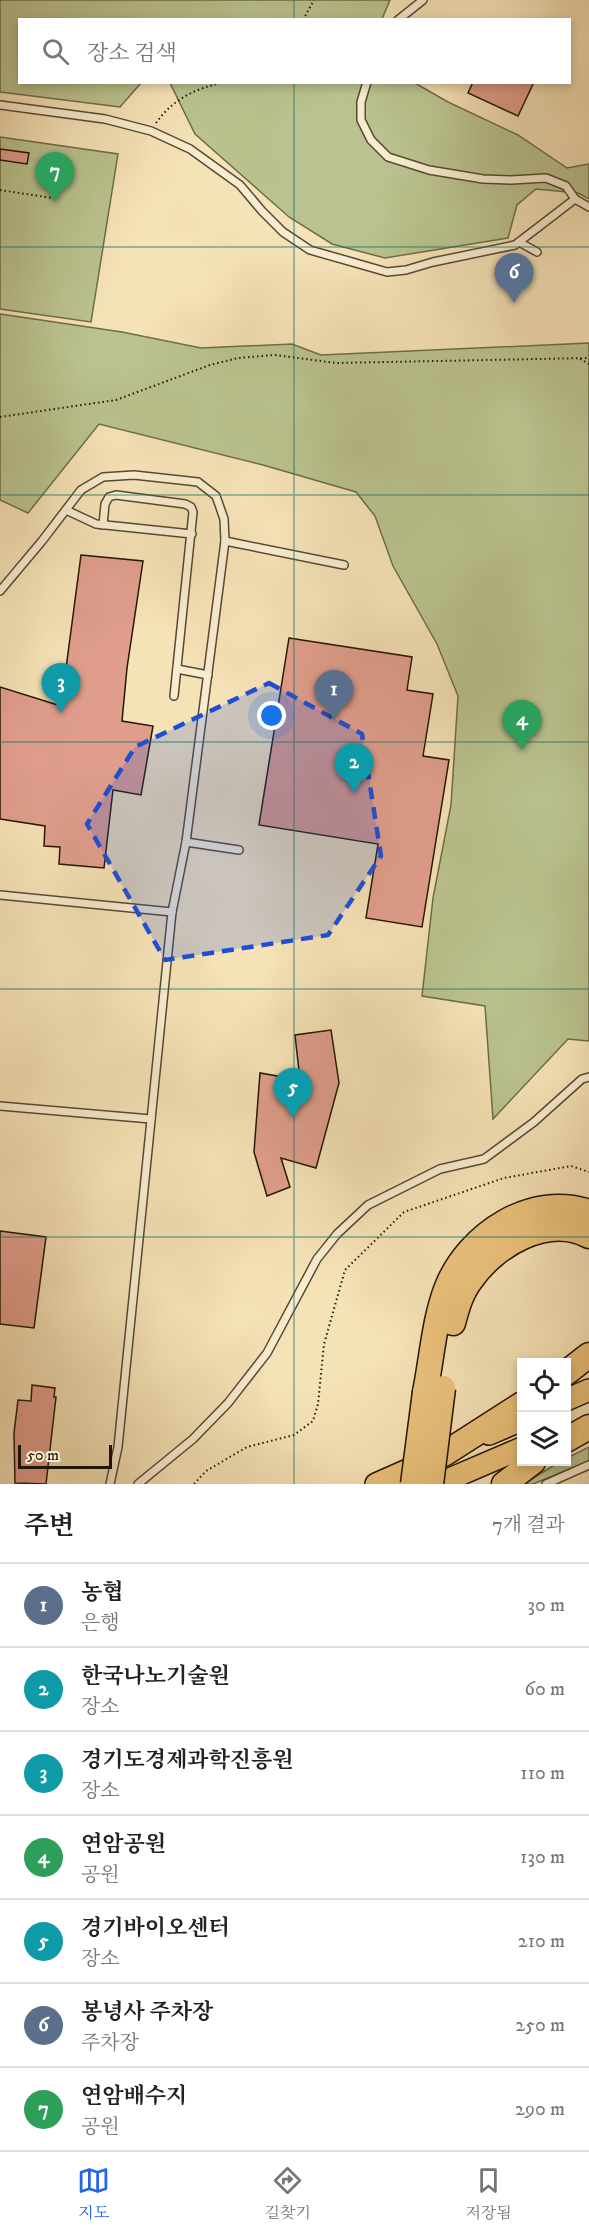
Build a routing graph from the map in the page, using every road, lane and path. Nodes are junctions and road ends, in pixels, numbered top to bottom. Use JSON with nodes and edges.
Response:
{"nodes":[{"id":1,"x":314,"y":0,"type":"edge"},
{"id":2,"x":423,"y":0,"type":"edge"},
{"id":3,"x":304,"y":18,"type":"edge"},
{"id":4,"x":401,"y":18,"type":"edge"},
{"id":5,"x":216,"y":84,"type":"edge"},
{"id":6,"x":366,"y":84,"type":"edge"},
{"id":7,"x":0,"y":105,"type":"edge"},
{"id":8,"x":151,"y":131,"type":"junction"},
{"id":9,"x":0,"y":190,"type":"edge"},
{"id":10,"x":52,"y":198,"type":"dead end"},
{"id":11,"x":575,"y":199,"type":"junction"},
{"id":12,"x":589,"y":207,"type":"edge"},
{"id":13,"x":519,"y":242,"type":"junction"},
{"id":14,"x":537,"y":252,"type":"dead end"},
{"id":15,"x":589,"y":358,"type":"edge"},
{"id":16,"x":580,"y":359,"type":"junction"},
{"id":17,"x":589,"y":364,"type":"edge"},
{"id":18,"x":0,"y":417,"type":"edge"},
{"id":19,"x":66,"y":510,"type":"junction"},
{"id":20,"x":103,"y":525,"type":"junction"},
{"id":21,"x":192,"y":534,"type":"junction"},
{"id":22,"x":225,"y":541,"type":"junction"},
{"id":23,"x":344,"y":565,"type":"dead end"},
{"id":24,"x":0,"y":591,"type":"edge"},
{"id":25,"x":177,"y":669,"type":"junction"},
{"id":26,"x":208,"y":675,"type":"junction"},
{"id":27,"x":174,"y":696,"type":"dead end"},
{"id":28,"x":186,"y":842,"type":"junction"},
{"id":29,"x":239,"y":850,"type":"dead end"},
{"id":30,"x":0,"y":895,"type":"edge"},
{"id":31,"x":172,"y":912,"type":"junction"},
{"id":32,"x":589,"y":1077,"type":"edge"},
{"id":33,"x":0,"y":1106,"type":"edge"},
{"id":34,"x":152,"y":1119,"type":"junction"},
{"id":35,"x":589,"y":1172,"type":"edge"},
{"id":36,"x":589,"y":1212,"type":"edge"},
{"id":37,"x":589,"y":1236,"type":"edge"},
{"id":38,"x":589,"y":1355,"type":"edge"},
{"id":39,"x":571,"y":1370,"type":"edge"},
{"id":40,"x":434,"y":1390,"type":"junction"},
{"id":41,"x":589,"y":1390,"type":"edge"},
{"id":42,"x":571,"y":1398,"type":"edge"},
{"id":43,"x":517,"y":1407,"type":"edge"},
{"id":44,"x":589,"y":1419,"type":"edge"},
{"id":45,"x":517,"y":1422,"type":"edge"},
{"id":46,"x":571,"y":1427,"type":"edge"},
{"id":47,"x":589,"y":1427,"type":"edge"},
{"id":48,"x":571,"y":1438,"type":"edge"},
{"id":49,"x":517,"y":1450,"type":"edge"},
{"id":50,"x":444,"y":1454,"type":"junction"},
{"id":51,"x":589,"y":1465,"type":"edge"},
{"id":52,"x":527,"y":1466,"type":"edge"},
{"id":53,"x":110,"y":1484,"type":"edge"},
{"id":54,"x":138,"y":1484,"type":"edge"},
{"id":55,"x":194,"y":1484,"type":"edge"},
{"id":56,"x":376,"y":1484,"type":"edge"},
{"id":57,"x":413,"y":1484,"type":"edge"},
{"id":58,"x":431,"y":1484,"type":"edge"},
{"id":59,"x":438,"y":1484,"type":"edge"},
{"id":60,"x":504,"y":1484,"type":"edge"},
{"id":61,"x":546,"y":1484,"type":"edge"}],
"edges":[{"from":1,"to":3,"type":"path"},
{"from":2,"to":4,"type":"lane"},
{"from":5,"to":8,"type":"path"},
{"from":6,"to":11,"type":"lane"},
{"from":7,"to":8,"type":"lane"},
{"from":8,"to":13,"type":"lane"},
{"from":9,"to":10,"type":"path"},
{"from":11,"to":12,"type":"lane"},
{"from":11,"to":13,"type":"lane"},
{"from":13,"to":14,"type":"lane"},
{"from":15,"to":16,"type":"path"},
{"from":16,"to":17,"type":"path"},
{"from":16,"to":18,"type":"path"},
{"from":19,"to":20,"type":"lane"},
{"from":19,"to":22,"type":"lane"},
{"from":19,"to":24,"type":"lane"},
{"from":20,"to":21,"type":"lane"},
{"from":20,"to":21,"type":"lane"},
{"from":21,"to":25,"type":"lane"},
{"from":22,"to":23,"type":"lane"},
{"from":22,"to":26,"type":"lane"},
{"from":25,"to":26,"type":"lane"},
{"from":25,"to":27,"type":"lane"},
{"from":26,"to":28,"type":"lane"},
{"from":28,"to":29,"type":"lane"},
{"from":28,"to":31,"type":"lane"},
{"from":30,"to":31,"type":"lane"},
{"from":31,"to":34,"type":"lane"},
{"from":32,"to":54,"type":"lane"},
{"from":33,"to":34,"type":"lane"},
{"from":34,"to":53,"type":"lane"},
{"from":35,"to":55,"type":"path"},
{"from":36,"to":40,"type":"highway"},
{"from":37,"to":40,"type":"highway"},
{"from":38,"to":39,"type":"highway"},
{"from":40,"to":57,"type":"highway","bridge":true},
{"from":40,"to":58,"type":"highway","bridge":true},
{"from":41,"to":42,"type":"main road"},
{"from":43,"to":50,"type":"highway"},
{"from":44,"to":46,"type":"main road"},
{"from":45,"to":50,"type":"main road"},
{"from":47,"to":48,"type":"highway"},
{"from":49,"to":59,"type":"main road"},
{"from":50,"to":56,"type":"main road"},
{"from":51,"to":61,"type":"lane"},
{"from":52,"to":60,"type":"highway"}]}
